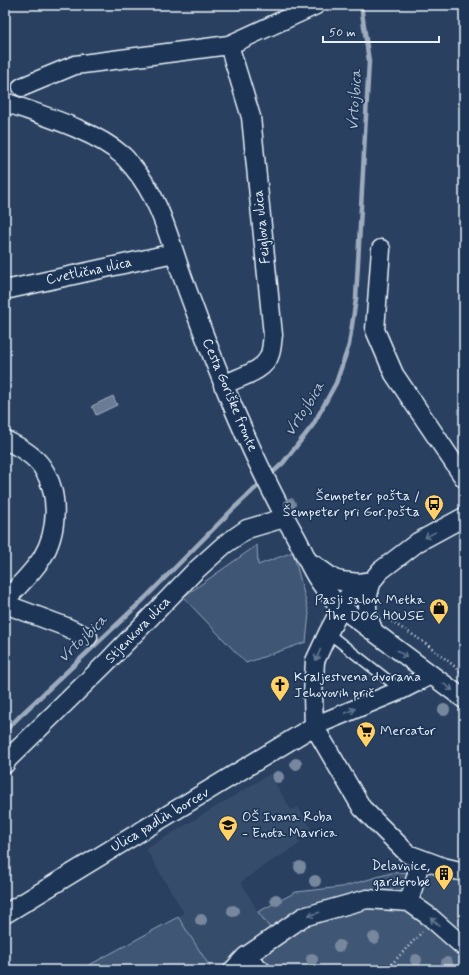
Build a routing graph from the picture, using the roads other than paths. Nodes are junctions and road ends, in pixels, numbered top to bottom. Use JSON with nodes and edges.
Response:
{"nodes":[{"id":1,"x":316,"y":5,"type":"edge"},
{"id":2,"x":229,"y":45,"type":"junction"},
{"id":3,"x":22,"y":87,"type":"dead end"},
{"id":4,"x":5,"y":102,"type":"edge"},
{"id":5,"x":381,"y":249,"type":"dead end"},
{"id":6,"x":174,"y":253,"type":"junction"},
{"id":7,"x":5,"y":290,"type":"edge"},
{"id":8,"x":224,"y":385,"type":"junction"},
{"id":9,"x":5,"y":440,"type":"edge"},
{"id":10,"x":464,"y":478,"type":"edge"},
{"id":11,"x":464,"y":517,"type":"edge"},
{"id":12,"x":284,"y":518,"type":"junction"},
{"id":13,"x":309,"y":562,"type":"junction"},
{"id":14,"x":366,"y":582,"type":"junction"},
{"id":15,"x":5,"y":600,"type":"edge"},
{"id":16,"x":5,"y":604,"type":"edge"},
{"id":17,"x":341,"y":607,"type":"junction"},
{"id":18,"x":374,"y":632,"type":"junction"},
{"id":19,"x":328,"y":633,"type":"junction"},
{"id":20,"x":88,"y":637,"type":"dead end"},
{"id":21,"x":431,"y":675,"type":"junction"},
{"id":22,"x":401,"y":690,"type":"junction"},
{"id":23,"x":464,"y":699,"type":"edge"},
{"id":24,"x":314,"y":726,"type":"junction"},
{"id":25,"x":5,"y":764,"type":"edge"},
{"id":26,"x":425,"y":861,"type":"junction"},
{"id":27,"x":464,"y":872,"type":"edge"},
{"id":28,"x":409,"y":902,"type":"junction"},
{"id":29,"x":5,"y":914,"type":"edge"},
{"id":30,"x":464,"y":947,"type":"edge"},
{"id":31,"x":245,"y":957,"type":"junction"},
{"id":32,"x":233,"y":970,"type":"edge"},
{"id":33,"x":261,"y":970,"type":"edge"}],
"edges":[{"from":1,"to":2,"type":"street"},
{"from":2,"to":3,"type":"street"},
{"from":2,"to":8,"type":"street","name":"Feiglova ulica"},
{"from":4,"to":6,"type":"street","name":"Cesta Goriške fronte"},
{"from":5,"to":10,"type":"street"},
{"from":6,"to":7,"type":"street","name":"Cvetlična ulica"},
{"from":6,"to":8,"type":"street","name":"Cesta Goriške fronte"},
{"from":8,"to":12,"type":"street","name":"Cesta Goriške fronte"},
{"from":9,"to":15,"type":"street"},
{"from":11,"to":14,"type":"street","one_way":true},
{"from":12,"to":13,"type":"street","name":"Cesta Goriške fronte"},
{"from":12,"to":25,"type":"street","name":"Stjenkova ulica"},
{"from":13,"to":14,"type":"street"},
{"from":13,"to":17,"type":"street","name":"Cesta Goriške fronte"},
{"from":14,"to":17,"type":"street"},
{"from":14,"to":18,"type":"street"},
{"from":16,"to":20,"type":"street"},
{"from":17,"to":18,"type":"street","name":"Cesta Goriške fronte"},
{"from":17,"to":19,"type":"street"},
{"from":18,"to":21,"type":"street","name":"Cesta Goriške fronte","one_way":true},
{"from":19,"to":22,"type":"lane"},
{"from":19,"to":24,"type":"street","one_way":true},
{"from":21,"to":22,"type":"street","name":"Ulica padlih borcev"},
{"from":21,"to":23,"type":"street","name":"Cesta Goriške fronte","one_way":true},
{"from":24,"to":22,"type":"street","name":"Ulica padlih borcev","one_way":true},
{"from":24,"to":26,"type":"street"},
{"from":24,"to":29,"type":"street","name":"Ulica padlih borcev"},
{"from":26,"to":27,"type":"street"},
{"from":26,"to":28,"type":"street"},
{"from":30,"to":28,"type":"street","one_way":true},
{"from":28,"to":31,"type":"street","one_way":true},
{"from":31,"to":32,"type":"street"},
{"from":31,"to":33,"type":"street"}]}
